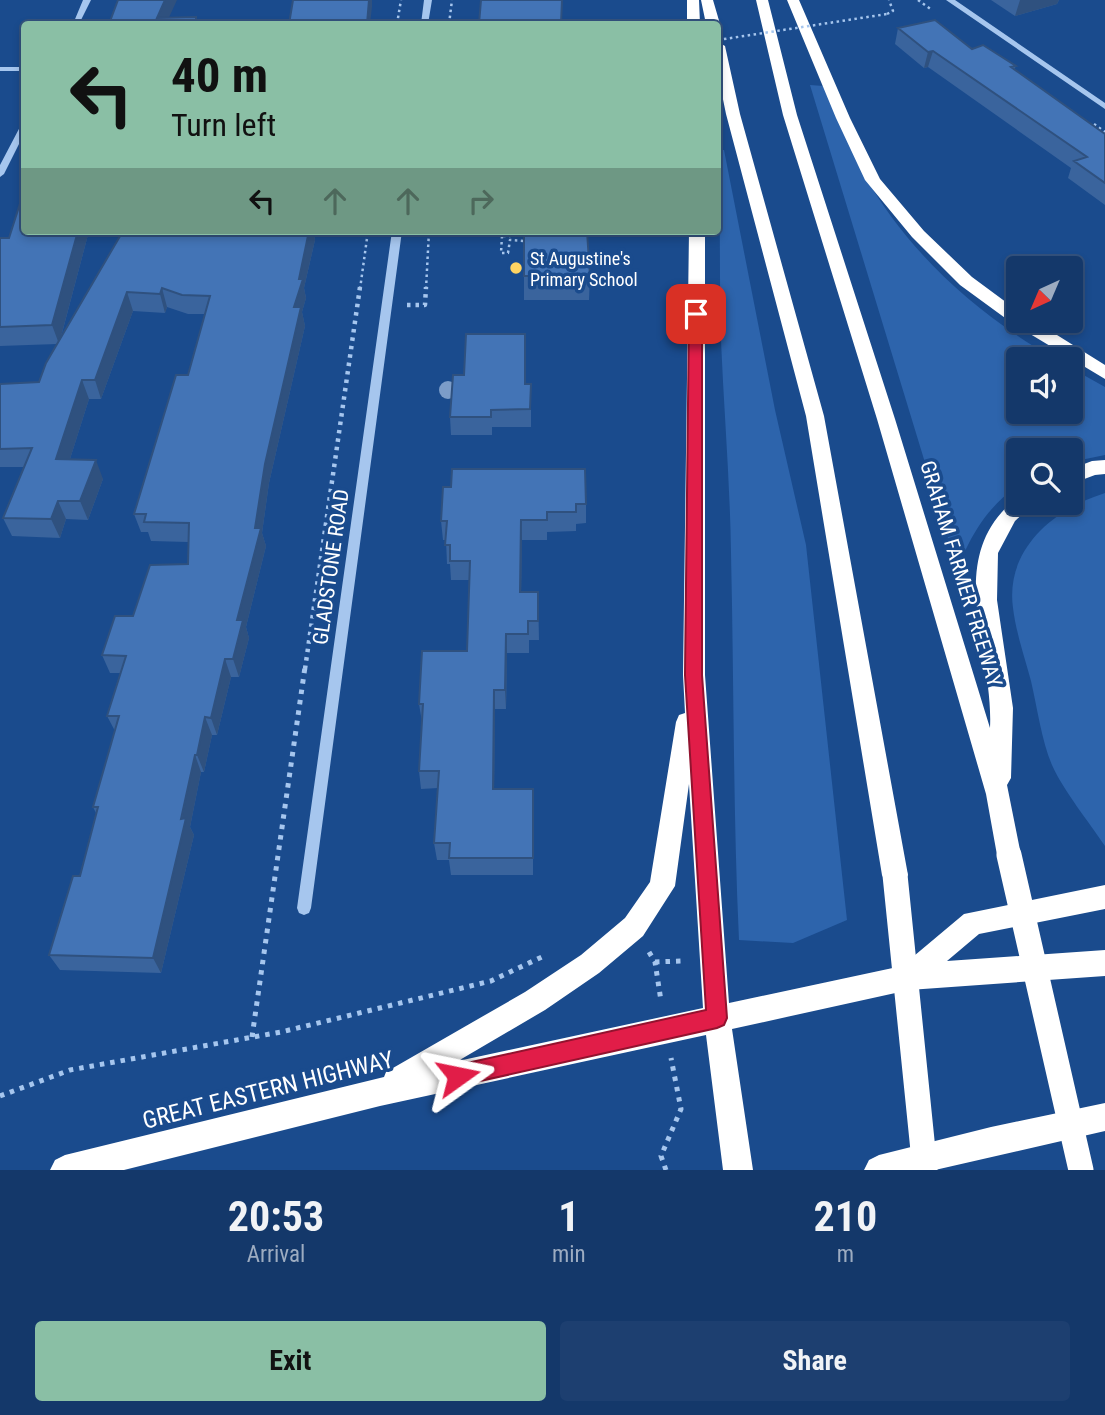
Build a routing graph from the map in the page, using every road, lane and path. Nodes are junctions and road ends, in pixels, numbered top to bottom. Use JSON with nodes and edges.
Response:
{"nodes":[{"id":1,"x":88,"y":0,"type":"edge"},
{"id":2,"x":401,"y":0,"type":"edge"},
{"id":3,"x":428,"y":0,"type":"edge"},
{"id":4,"x":452,"y":0,"type":"edge"},
{"id":5,"x":692,"y":0,"type":"edge"},
{"id":6,"x":707,"y":0,"type":"edge"},
{"id":7,"x":762,"y":0,"type":"edge"},
{"id":8,"x":793,"y":0,"type":"edge"},
{"id":9,"x":889,"y":0,"type":"edge"},
{"id":10,"x":950,"y":0,"type":"edge"},
{"id":11,"x":78,"y":21,"type":"edge"},
{"id":12,"x":398,"y":21,"type":"edge"},
{"id":13,"x":425,"y":21,"type":"edge"},
{"id":14,"x":449,"y":21,"type":"edge"},
{"id":15,"x":694,"y":21,"type":"edge"},
{"id":16,"x":712,"y":21,"type":"edge"},
{"id":17,"x":721,"y":40,"type":"edge"},
{"id":18,"x":721,"y":60,"type":"edge"},
{"id":19,"x":0,"y":69,"type":"edge"},
{"id":20,"x":21,"y":69,"type":"edge"},
{"id":21,"x":1105,"y":107,"type":"edge"},
{"id":22,"x":21,"y":133,"type":"edge"},
{"id":23,"x":0,"y":174,"type":"edge"},
{"id":24,"x":367,"y":235,"type":"edge"},
{"id":25,"x":396,"y":235,"type":"edge"},
{"id":26,"x":502,"y":235,"type":"edge"},
{"id":27,"x":516,"y":235,"type":"edge"},
{"id":28,"x":696,"y":235,"type":"edge"},
{"id":29,"x":1006,"y":310,"type":"edge"},
{"id":30,"x":1040,"y":333,"type":"edge"},
{"id":31,"x":1105,"y":373,"type":"edge"},
{"id":32,"x":1105,"y":467,"type":"edge"},
{"id":33,"x":1083,"y":472,"type":"edge"},
{"id":34,"x":1009,"y":515,"type":"edge"},
{"id":35,"x":694,"y":675,"type":"junction"},
{"id":36,"x":998,"y":794,"type":"junction"},
{"id":37,"x":1105,"y":897,"type":"edge"},
{"id":38,"x":304,"y":908,"type":"dead end"},
{"id":39,"x":555,"y":950,"type":"dead end"},
{"id":40,"x":687,"y":961,"type":"dead end"},
{"id":41,"x":655,"y":962,"type":"dead end"},
{"id":42,"x":1105,"y":963,"type":"edge"},
{"id":43,"x":909,"y":977,"type":"junction"},
{"id":44,"x":717,"y":1018,"type":"junction"},
{"id":45,"x":252,"y":1037,"type":"junction"},
{"id":46,"x":380,"y":1092,"type":"junction"},
{"id":47,"x":0,"y":1096,"type":"edge"},
{"id":48,"x":1105,"y":1118,"type":"edge"},
{"id":49,"x":65,"y":1170,"type":"edge"},
{"id":50,"x":738,"y":1170,"type":"edge"},
{"id":51,"x":879,"y":1170,"type":"edge"},
{"id":52,"x":925,"y":1170,"type":"edge"},
{"id":53,"x":1081,"y":1170,"type":"edge"}],
"edges":[{"from":1,"to":11,"type":"street"},
{"from":2,"to":12,"type":"path"},
{"from":3,"to":13,"type":"street"},
{"from":4,"to":14,"type":"path"},
{"from":5,"to":15,"type":"highway"},
{"from":6,"to":16,"type":"highway"},
{"from":7,"to":36,"type":"highway","name":"GRAHAM FARMER FREEWAY"},
{"from":8,"to":29,"type":"highway"},
{"from":9,"to":17,"type":"path","bridge":true},
{"from":10,"to":21,"type":"street"},
{"from":18,"to":52,"type":"highway","bridge":true},
{"from":19,"to":20,"type":"street"},
{"from":22,"to":23,"type":"street"},
{"from":24,"to":45,"type":"path"},
{"from":25,"to":38,"type":"street","name":"GLADSTONE ROAD"},
{"from":26,"to":27,"type":"path"},
{"from":28,"to":35,"type":"highway"},
{"from":30,"to":31,"type":"highway"},
{"from":32,"to":33,"type":"highway"},
{"from":34,"to":36,"type":"highway"},
{"from":35,"to":44,"type":"highway"},
{"from":35,"to":46,"type":"highway"},
{"from":36,"to":53,"type":"highway","name":"GRAHAM FARMER FREEWAY","bridge":true},
{"from":37,"to":43,"type":"highway"},
{"from":39,"to":45,"type":"path"},
{"from":40,"to":41,"type":"path"},
{"from":42,"to":43,"type":"highway","name":"GREAT EASTERN HIGHWAY"},
{"from":43,"to":44,"type":"highway","name":"GREAT EASTERN HIGHWAY"},
{"from":44,"to":46,"type":"highway","name":"GREAT EASTERN HIGHWAY"},
{"from":44,"to":50,"type":"highway"},
{"from":45,"to":47,"type":"path"},
{"from":46,"to":49,"type":"highway","name":"GREAT EASTERN HIGHWAY"},
{"from":48,"to":51,"type":"highway"}]}
